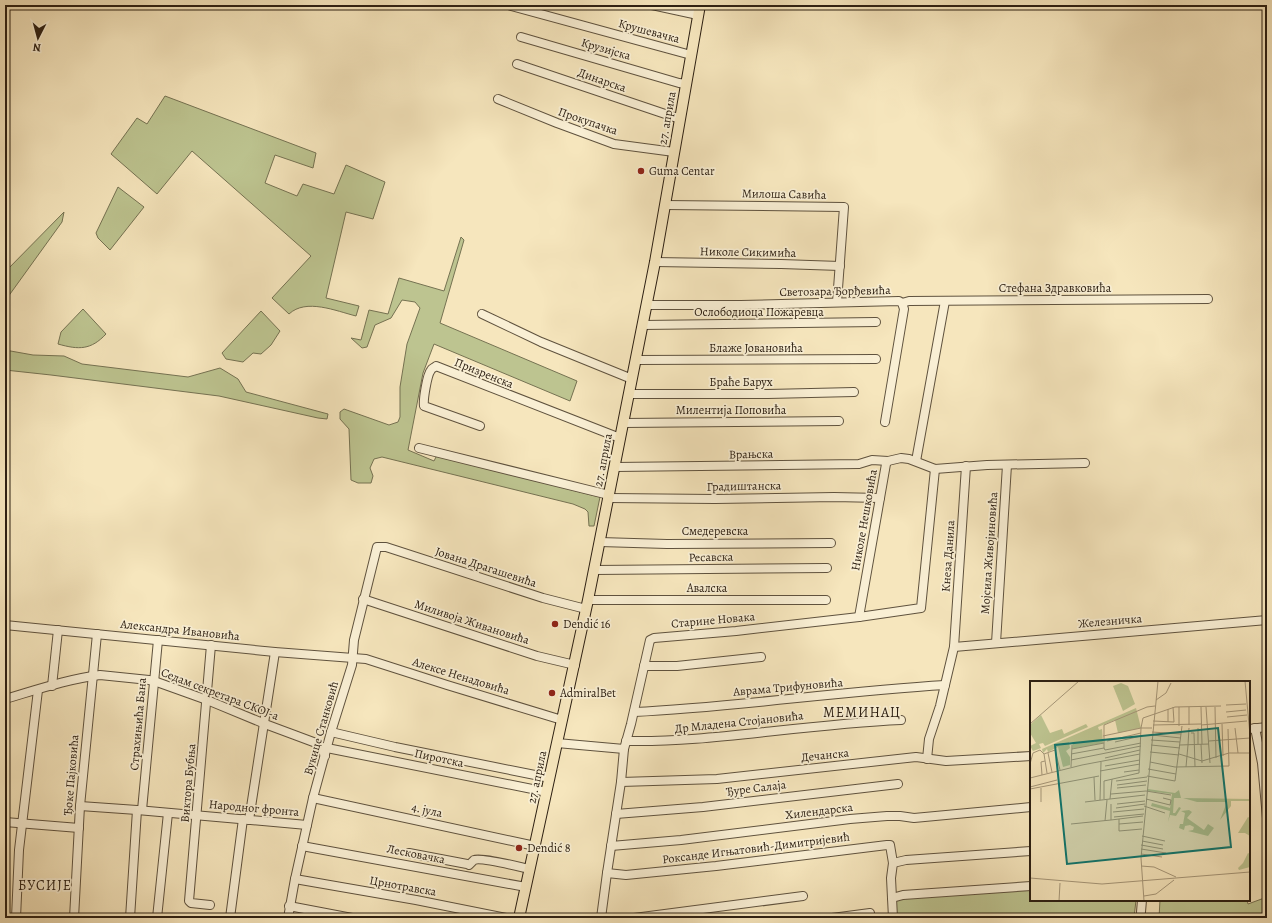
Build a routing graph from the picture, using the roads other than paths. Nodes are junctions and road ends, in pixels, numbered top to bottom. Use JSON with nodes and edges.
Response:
{"nodes":[{"id":1,"x":508,"y":5,"type":"edge"},
{"id":2,"x":652,"y":5,"type":"edge"},
{"id":3,"x":699,"y":10,"type":"edge"},
{"id":4,"x":521,"y":37,"type":"dead end"},
{"id":5,"x":691,"y":55,"type":"junction"},
{"id":6,"x":517,"y":64,"type":"dead end"},
{"id":7,"x":686,"y":84,"type":"junction"},
{"id":8,"x":498,"y":99,"type":"dead end"},
{"id":9,"x":680,"y":119,"type":"junction"},
{"id":10,"x":674,"y":152,"type":"junction"},
{"id":11,"x":665,"y":205,"type":"junction"},
{"id":12,"x":655,"y":262,"type":"junction"},
{"id":13,"x":840,"y":266,"type":"junction"},
{"id":14,"x":1208,"y":299,"type":"dead end"},
{"id":15,"x":945,"y":301,"type":"junction"},
{"id":16,"x":837,"y":302,"type":"junction"},
{"id":17,"x":902,"y":303,"type":"junction"},
{"id":18,"x":646,"y":305,"type":"junction"},
{"id":19,"x":482,"y":314,"type":"dead end"},
{"id":20,"x":876,"y":322,"type":"dead end"},
{"id":21,"x":642,"y":325,"type":"junction"},
{"id":22,"x":636,"y":360,"type":"junction"},
{"id":23,"x":876,"y":360,"type":"dead end"},
{"id":24,"x":632,"y":379,"type":"junction"},
{"id":25,"x":854,"y":392,"type":"dead end"},
{"id":26,"x":629,"y":394,"type":"junction"},
{"id":27,"x":839,"y":421,"type":"dead end"},
{"id":28,"x":885,"y":422,"type":"dead end"},
{"id":29,"x":623,"y":423,"type":"junction"},
{"id":30,"x":480,"y":426,"type":"dead end"},
{"id":31,"x":620,"y":438,"type":"junction"},
{"id":32,"x":419,"y":448,"type":"dead end"},
{"id":33,"x":888,"y":460,"type":"junction"},
{"id":34,"x":916,"y":461,"type":"junction"},
{"id":35,"x":1085,"y":463,"type":"dead end"},
{"id":36,"x":1007,"y":465,"type":"junction"},
{"id":37,"x":966,"y":466,"type":"junction"},
{"id":38,"x":615,"y":467,"type":"junction"},
{"id":39,"x":935,"y":469,"type":"junction"},
{"id":40,"x":609,"y":496,"type":"junction"},
{"id":41,"x":880,"y":498,"type":"junction"},
{"id":42,"x":600,"y":542,"type":"junction"},
{"id":43,"x":831,"y":543,"type":"dead end"},
{"id":44,"x":379,"y":546,"type":"joint"},
{"id":45,"x":828,"y":568,"type":"dead end"},
{"id":46,"x":594,"y":570,"type":"junction"},
{"id":47,"x":363,"y":599,"type":"junction"},
{"id":48,"x":826,"y":600,"type":"dead end"},
{"id":49,"x":587,"y":605,"type":"junction"},
{"id":50,"x":859,"y":617,"type":"junction"},
{"id":51,"x":1267,"y":620,"type":"edge"},
{"id":52,"x":5,"y":625,"type":"edge"},
{"id":53,"x":58,"y":630,"type":"junction"},
{"id":54,"x":97,"y":634,"type":"junction"},
{"id":55,"x":158,"y":640,"type":"junction"},
{"id":56,"x":996,"y":643,"type":"junction"},
{"id":57,"x":211,"y":645,"type":"junction"},
{"id":58,"x":954,"y":647,"type":"junction"},
{"id":59,"x":275,"y":652,"type":"junction"},
{"id":60,"x":761,"y":657,"type":"dead end"},
{"id":61,"x":352,"y":658,"type":"junction"},
{"id":62,"x":574,"y":665,"type":"junction"},
{"id":63,"x":644,"y":666,"type":"junction"},
{"id":64,"x":93,"y":676,"type":"junction"},
{"id":65,"x":154,"y":681,"type":"junction"},
{"id":66,"x":944,"y":685,"type":"junction"},
{"id":67,"x":52,"y":686,"type":"junction"},
{"id":68,"x":38,"y":690,"type":"junction"},
{"id":69,"x":5,"y":699,"type":"edge"},
{"id":70,"x":207,"y":700,"type":"junction"},
{"id":71,"x":634,"y":712,"type":"junction"},
{"id":72,"x":562,"y":720,"type":"junction"},
{"id":73,"x":901,"y":720,"type":"dead end"},
{"id":74,"x":265,"y":724,"type":"junction"},
{"id":75,"x":1267,"y":727,"type":"edge"},
{"id":76,"x":1252,"y":729,"type":"edge"},
{"id":77,"x":330,"y":734,"type":"junction"},
{"id":78,"x":557,"y":743,"type":"junction"},
{"id":79,"x":625,"y":745,"type":"junction"},
{"id":80,"x":321,"y":746,"type":"junction"},
{"id":81,"x":1030,"y":756,"type":"edge"},
{"id":82,"x":927,"y":758,"type":"junction"},
{"id":83,"x":550,"y":778,"type":"junction"},
{"id":84,"x":621,"y":782,"type":"junction"},
{"id":85,"x":898,"y":784,"type":"dead end"},
{"id":86,"x":547,"y":792,"type":"junction"},
{"id":87,"x":314,"y":798,"type":"junction"},
{"id":88,"x":80,"y":806,"type":"junction"},
{"id":89,"x":1030,"y":807,"type":"edge"},
{"id":90,"x":139,"y":810,"type":"junction"},
{"id":91,"x":168,"y":813,"type":"junction"},
{"id":92,"x":616,"y":814,"type":"junction"},
{"id":93,"x":197,"y":815,"type":"junction"},
{"id":94,"x":1267,"y":818,"type":"edge"},
{"id":95,"x":246,"y":819,"type":"junction"},
{"id":96,"x":5,"y":822,"type":"edge"},
{"id":97,"x":22,"y":824,"type":"junction"},
{"id":98,"x":307,"y":825,"type":"junction"},
{"id":99,"x":79,"y":828,"type":"junction"},
{"id":100,"x":302,"y":846,"type":"junction"},
{"id":101,"x":535,"y":846,"type":"junction"},
{"id":102,"x":611,"y":846,"type":"junction"},
{"id":103,"x":1030,"y":851,"type":"edge"},
{"id":104,"x":409,"y":853,"type":"dead end"},
{"id":105,"x":893,"y":863,"type":"junction"},
{"id":106,"x":530,"y":869,"type":"junction"},
{"id":107,"x":607,"y":873,"type":"junction"},
{"id":108,"x":295,"y":879,"type":"junction"},
{"id":109,"x":1030,"y":886,"type":"edge"},
{"id":110,"x":526,"y":887,"type":"junction"},
{"id":111,"x":803,"y":896,"type":"dead end"},
{"id":112,"x":892,"y":898,"type":"junction"},
{"id":113,"x":1142,"y":901,"type":"edge"},
{"id":114,"x":210,"y":905,"type":"dead end"},
{"id":115,"x":289,"y":906,"type":"junction"},
{"id":116,"x":1141,"y":912,"type":"dead end"},
{"id":117,"x":870,"y":913,"type":"dead end"},
{"id":118,"x":16,"y":918,"type":"edge"},
{"id":119,"x":74,"y":918,"type":"edge"},
{"id":120,"x":130,"y":918,"type":"edge"},
{"id":121,"x":158,"y":918,"type":"edge"},
{"id":122,"x":230,"y":918,"type":"edge"},
{"id":123,"x":288,"y":918,"type":"edge"},
{"id":124,"x":352,"y":918,"type":"edge"},
{"id":125,"x":506,"y":918,"type":"edge"},
{"id":126,"x":519,"y":918,"type":"edge"},
{"id":127,"x":601,"y":918,"type":"edge"},
{"id":128,"x":634,"y":918,"type":"edge"},
{"id":129,"x":832,"y":918,"type":"edge"},
{"id":130,"x":892,"y":918,"type":"edge"}],
"edges":[{"from":1,"to":5,"type":"street","name":"Крушевачка"},
{"from":2,"to":3,"type":"street"},
{"from":3,"to":5,"type":"main road","name":"27. априла"},
{"from":4,"to":7,"type":"street","name":"Крузијска"},
{"from":5,"to":7,"type":"main road","name":"27. априла"},
{"from":6,"to":9,"type":"street","name":"Динарска"},
{"from":7,"to":9,"type":"main road","name":"27. априла"},
{"from":8,"to":10,"type":"street","name":"Прокупачка"},
{"from":9,"to":10,"type":"main road","name":"27. априла"},
{"from":10,"to":11,"type":"main road","name":"27. априла"},
{"from":11,"to":12,"type":"main road","name":"27. априла"},
{"from":11,"to":13,"type":"street","name":"Милоша Савића"},
{"from":12,"to":13,"type":"street","name":"Николе Сикимића"},
{"from":12,"to":18,"type":"main road","name":"27. априла"},
{"from":13,"to":16,"type":"street"},
{"from":14,"to":15,"type":"street","name":"Стефана Здравковића"},
{"from":15,"to":17,"type":"street","name":"Стефана Здравковића"},
{"from":15,"to":34,"type":"street"},
{"from":16,"to":17,"type":"street","name":"Светозара Ђорђевића"},
{"from":16,"to":18,"type":"street","name":"Светозара Ђорђевића"},
{"from":17,"to":28,"type":"street","name":"Светозара Ђорђевића"},
{"from":18,"to":21,"type":"main road","name":"27. априла"},
{"from":19,"to":24,"type":"street"},
{"from":20,"to":21,"type":"street","name":"Ослободиоца Пожаревца"},
{"from":21,"to":22,"type":"main road","name":"27. априла"},
{"from":22,"to":23,"type":"street","name":"Блаже Јовановића"},
{"from":22,"to":24,"type":"main road","name":"27. априла"},
{"from":24,"to":26,"type":"main road","name":"27. априла"},
{"from":25,"to":26,"type":"street","name":"Браће Барух"},
{"from":26,"to":29,"type":"main road","name":"27. априла"},
{"from":27,"to":29,"type":"street","name":"Милентија Поповића"},
{"from":29,"to":31,"type":"main road","name":"27. априла"},
{"from":30,"to":31,"type":"street","name":"Призренска"},
{"from":31,"to":38,"type":"main road","name":"27. априла"},
{"from":32,"to":40,"type":"street","name":"Градиштанска"},
{"from":33,"to":34,"type":"street","name":"Николе Нешковића"},
{"from":33,"to":38,"type":"street","name":"Врањска"},
{"from":33,"to":41,"type":"street","name":"Николе Нешковића"},
{"from":34,"to":39,"type":"street","name":"Николе Нешковића"},
{"from":35,"to":36,"type":"street","name":"Николе Нешковића"},
{"from":36,"to":37,"type":"street","name":"Николе Нешковића"},
{"from":36,"to":56,"type":"street","name":"Мојсила Живојиновића"},
{"from":37,"to":39,"type":"street","name":"Николе Нешковића"},
{"from":37,"to":58,"type":"street","name":"Кнеза Данила"},
{"from":38,"to":40,"type":"main road","name":"27. априла"},
{"from":39,"to":50,"type":"street","name":"Старине Новака"},
{"from":40,"to":41,"type":"street","name":"Градиштанска"},
{"from":40,"to":42,"type":"main road","name":"27. априла"},
{"from":41,"to":50,"type":"street","name":"Николе Нешковића"},
{"from":42,"to":43,"type":"street","name":"Смедеревска"},
{"from":42,"to":46,"type":"main road","name":"27. априла"},
{"from":44,"to":47,"type":"street","name":"Вукице Станковић"},
{"from":44,"to":49,"type":"street","name":"Јована Драгашевића"},
{"from":45,"to":46,"type":"street","name":"Ресавска"},
{"from":46,"to":49,"type":"main road","name":"27. априла"},
{"from":47,"to":61,"type":"street","name":"Вукице Станковић"},
{"from":47,"to":62,"type":"street","name":"Миливоја Живановића"},
{"from":48,"to":49,"type":"street","name":"Авалска"},
{"from":49,"to":62,"type":"main road","name":"27. априла"},
{"from":50,"to":63,"type":"street","name":"Старине Новака"},
{"from":51,"to":56,"type":"street","name":"Железничка"},
{"from":52,"to":53,"type":"street","name":"Александра Ивановића"},
{"from":53,"to":54,"type":"street","name":"Александра Ивановића"},
{"from":53,"to":67,"type":"street"},
{"from":54,"to":55,"type":"street","name":"Александра Ивановића"},
{"from":54,"to":64,"type":"street","name":"Ђоке Пајковића"},
{"from":55,"to":57,"type":"street","name":"Александра Ивановића"},
{"from":55,"to":65,"type":"street","name":"Страхињића Бана"},
{"from":56,"to":58,"type":"street","name":"Железничка"},
{"from":57,"to":59,"type":"street","name":"Александра Ивановића"},
{"from":57,"to":70,"type":"street","name":"Виктора Бубња"},
{"from":58,"to":66,"type":"street","name":"Кнеза Данила"},
{"from":59,"to":61,"type":"street","name":"Александра Ивановића"},
{"from":59,"to":74,"type":"street"},
{"from":60,"to":63,"type":"street"},
{"from":61,"to":72,"type":"street","name":"Алексе Ненадовића"},
{"from":61,"to":77,"type":"street","name":"Вукице Станковић"},
{"from":62,"to":72,"type":"main road","name":"27. априла"},
{"from":63,"to":71,"type":"street","name":"Старине Новака"},
{"from":64,"to":65,"type":"street","name":"Седам секретара СКОЈ-а"},
{"from":64,"to":67,"type":"street","name":"Седам секретара СКОЈ-а"},
{"from":64,"to":88,"type":"street","name":"Ђоке Пајковића"},
{"from":65,"to":70,"type":"street","name":"Седам секретара СКОЈ-а"},
{"from":65,"to":90,"type":"street","name":"Страхињића Бана"},
{"from":66,"to":71,"type":"street","name":"Аврама Трифуновића"},
{"from":66,"to":82,"type":"street","name":"Кнеза Данила"},
{"from":67,"to":68,"type":"street","name":"Седам секретара СКОЈ-а"},
{"from":68,"to":69,"type":"street","name":"Седам секретара СКОЈ-а"},
{"from":68,"to":97,"type":"street"},
{"from":70,"to":74,"type":"street","name":"Седам секретара СКОЈ-а"},
{"from":70,"to":93,"type":"street","name":"Виктора Бубња"},
{"from":71,"to":79,"type":"street","name":"Старине Новака"},
{"from":72,"to":78,"type":"main road","name":"27. априла"},
{"from":73,"to":79,"type":"street","name":"Др Младена Стојановића"},
{"from":74,"to":80,"type":"street","name":"Седам секретара СКОЈ-а"},
{"from":74,"to":95,"type":"street"},
{"from":75,"to":76,"type":"street"},
{"from":76,"to":94,"type":"street"},
{"from":77,"to":80,"type":"street"},
{"from":77,"to":83,"type":"street"},
{"from":78,"to":79,"type":"street","name":"Др Младена Стојановића"},
{"from":78,"to":83,"type":"main road","name":"27. априла"},
{"from":79,"to":84,"type":"street","name":"Старине Новака"},
{"from":80,"to":86,"type":"street","name":"Пиротска"},
{"from":80,"to":87,"type":"street","name":"Вукице Станковић"},
{"from":81,"to":82,"type":"street","name":"Дечанска"},
{"from":82,"to":84,"type":"street","name":"Дечанска"},
{"from":83,"to":86,"type":"main road","name":"27. априла"},
{"from":84,"to":92,"type":"street","name":"Старине Новака"},
{"from":85,"to":92,"type":"street","name":"Ђуре Салаја"},
{"from":86,"to":101,"type":"main road","name":"27. априла"},
{"from":87,"to":98,"type":"street","name":"Вукице Станковић"},
{"from":87,"to":101,"type":"street","name":"4. јула"},
{"from":88,"to":90,"type":"street","name":"Народног фронта"},
{"from":88,"to":99,"type":"street","name":"Ђоке Пајковића"},
{"from":89,"to":102,"type":"street","name":"Хилендарска"},
{"from":90,"to":91,"type":"street","name":"Народног фронта"},
{"from":90,"to":120,"type":"street","name":"Страхињића Бана"},
{"from":91,"to":93,"type":"street","name":"Народног фронта"},
{"from":91,"to":121,"type":"street"},
{"from":92,"to":102,"type":"street","name":"Старине Новака"},
{"from":93,"to":95,"type":"street","name":"Народног фронта"},
{"from":93,"to":114,"type":"street","name":"Виктора Бубња"},
{"from":95,"to":98,"type":"street","name":"Народног фронта"},
{"from":95,"to":122,"type":"street"},
{"from":96,"to":97,"type":"street"},
{"from":97,"to":99,"type":"street"},
{"from":97,"to":118,"type":"street"},
{"from":98,"to":100,"type":"street","name":"Вукице Станковић"},
{"from":99,"to":119,"type":"street","name":"Ђоке Пајковића"},
{"from":100,"to":108,"type":"street","name":"Вукице Станковић"},
{"from":100,"to":110,"type":"street","name":"Лесковачка"},
{"from":101,"to":106,"type":"main road","name":"27. априла"},
{"from":102,"to":107,"type":"street","name":"Старине Новака"},
{"from":103,"to":105,"type":"street"},
{"from":104,"to":106,"type":"street"},
{"from":105,"to":107,"type":"street","name":"Роксанде Игњатовић-Димитријевић"},
{"from":105,"to":112,"type":"street"},
{"from":106,"to":110,"type":"main road","name":"27. априла"},
{"from":107,"to":127,"type":"street","name":"Старине Новака"},
{"from":108,"to":115,"type":"street","name":"Вукице Станковић"},
{"from":108,"to":125,"type":"street","name":"Црнотравска"},
{"from":109,"to":112,"type":"street"},
{"from":110,"to":126,"type":"main road","name":"27. априла"},
{"from":111,"to":128,"type":"street"},
{"from":112,"to":130,"type":"street"},
{"from":113,"to":116,"type":"street"},
{"from":115,"to":123,"type":"street","name":"Вукице Станковић"},
{"from":115,"to":124,"type":"street"},
{"from":117,"to":129,"type":"street"}]}
